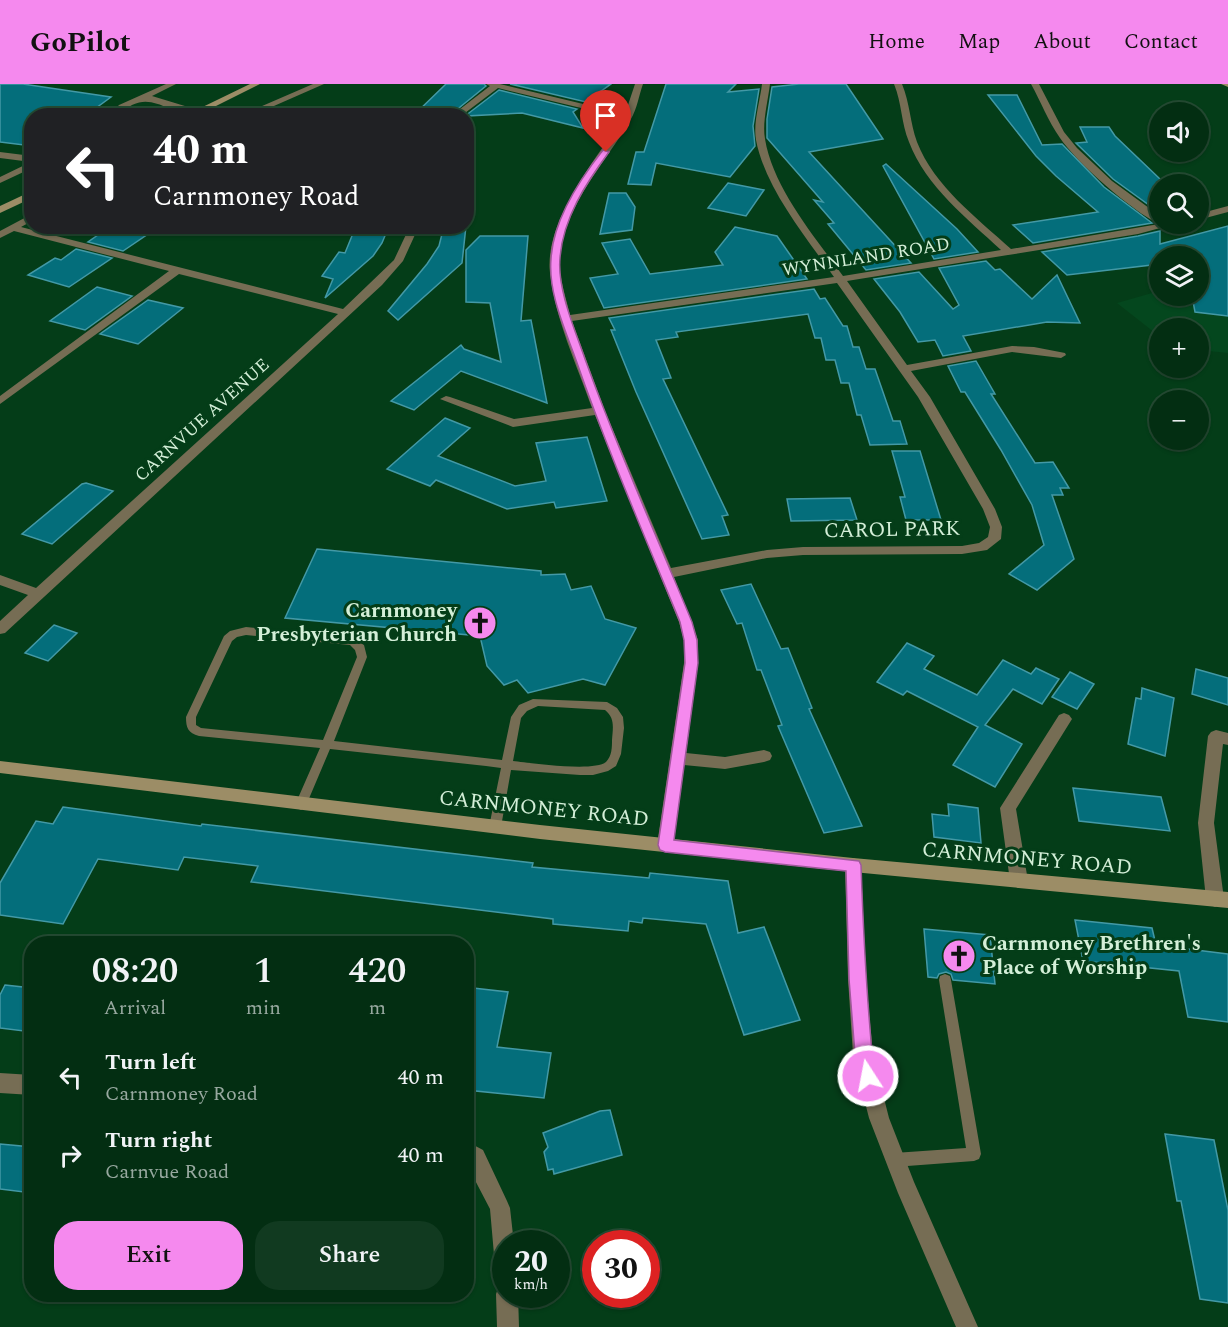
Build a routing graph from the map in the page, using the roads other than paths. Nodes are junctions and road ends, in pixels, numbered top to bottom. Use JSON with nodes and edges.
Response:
{"nodes":[{"id":1,"x":172,"y":84,"type":"edge"},
{"id":2,"x":256,"y":84,"type":"edge"},
{"id":3,"x":320,"y":84,"type":"edge"},
{"id":4,"x":639,"y":84,"type":"edge"},
{"id":5,"x":766,"y":84,"type":"edge"},
{"id":6,"x":898,"y":84,"type":"edge"},
{"id":7,"x":1035,"y":84,"type":"edge"},
{"id":8,"x":493,"y":85,"type":"edge"},
{"id":9,"x":142,"y":96,"type":"junction"},
{"id":10,"x":121,"y":108,"type":"edge"},
{"id":11,"x":175,"y":108,"type":"edge"},
{"id":12,"x":204,"y":108,"type":"edge"},
{"id":13,"x":262,"y":108,"type":"edge"},
{"id":14,"x":464,"y":108,"type":"edge"},
{"id":15,"x":628,"y":117,"type":"junction"},
{"id":16,"x":0,"y":155,"type":"edge"},
{"id":17,"x":24,"y":158,"type":"edge"},
{"id":18,"x":24,"y":168,"type":"edge"},
{"id":19,"x":0,"y":180,"type":"edge"},
{"id":20,"x":24,"y":198,"type":"edge"},
{"id":21,"x":1228,"y":209,"type":"edge"},
{"id":22,"x":0,"y":210,"type":"edge"},
{"id":23,"x":1149,"y":211,"type":"edge"},
{"id":24,"x":1209,"y":214,"type":"edge"},
{"id":25,"x":24,"y":222,"type":"edge"},
{"id":26,"x":1149,"y":226,"type":"edge"},
{"id":27,"x":12,"y":228,"type":"junction"},
{"id":28,"x":24,"y":231,"type":"edge"},
{"id":29,"x":36,"y":234,"type":"edge"},
{"id":30,"x":412,"y":234,"type":"edge"},
{"id":31,"x":0,"y":235,"type":"edge"},
{"id":32,"x":1008,"y":251,"type":"junction"},
{"id":33,"x":177,"y":270,"type":"junction"},
{"id":34,"x":841,"y":279,"type":"junction"},
{"id":35,"x":345,"y":313,"type":"junction"},
{"id":36,"x":566,"y":319,"type":"junction"},
{"id":37,"x":1061,"y":355,"type":"dead end"},
{"id":38,"x":906,"y":369,"type":"junction"},
{"id":39,"x":446,"y":399,"type":"dead end"},
{"id":40,"x":0,"y":401,"type":"edge"},
{"id":41,"x":599,"y":411,"type":"junction"},
{"id":42,"x":665,"y":574,"type":"junction"},
{"id":43,"x":0,"y":580,"type":"edge"},
{"id":44,"x":38,"y":594,"type":"junction"},
{"id":45,"x":0,"y":629,"type":"edge"},
{"id":46,"x":1064,"y":719,"type":"dead end"},
{"id":47,"x":1228,"y":739,"type":"edge"},
{"id":48,"x":327,"y":745,"type":"junction"},
{"id":49,"x":764,"y":756,"type":"dead end"},
{"id":50,"x":677,"y":758,"type":"junction"},
{"id":51,"x":508,"y":764,"type":"junction"},
{"id":52,"x":0,"y":767,"type":"edge"},
{"id":53,"x":301,"y":805,"type":"junction"},
{"id":54,"x":495,"y":827,"type":"junction"},
{"id":55,"x":665,"y":845,"type":"junction"},
{"id":56,"x":853,"y":865,"type":"junction"},
{"id":57,"x":1018,"y":880,"type":"junction"},
{"id":58,"x":1221,"y":899,"type":"edge"},
{"id":59,"x":945,"y":980,"type":"dead end"},
{"id":60,"x":0,"y":1083,"type":"edge"},
{"id":61,"x":24,"y":1084,"type":"edge"},
{"id":62,"x":474,"y":1156,"type":"edge"},
{"id":63,"x":894,"y":1160,"type":"junction"},
{"id":64,"x":502,"y":1230,"type":"edge"},
{"id":65,"x":507,"y":1308,"type":"edge"},
{"id":66,"x":508,"y":1327,"type":"edge"},
{"id":67,"x":967,"y":1327,"type":"edge"}],
"edges":[{"from":1,"to":9,"type":"street"},
{"from":2,"to":12,"type":"street"},
{"from":3,"to":13,"type":"street"},
{"from":4,"to":15,"type":"street"},
{"from":5,"to":34,"type":"street","name":"CAROL PARK"},
{"from":6,"to":32,"type":"street"},
{"from":7,"to":23,"type":"street"},
{"from":8,"to":14,"type":"street"},
{"from":8,"to":15,"type":"street"},
{"from":9,"to":10,"type":"street"},
{"from":9,"to":11,"type":"street"},
{"from":15,"to":36,"type":"street"},
{"from":16,"to":17,"type":"street"},
{"from":18,"to":19,"type":"street"},
{"from":20,"to":22,"type":"street"},
{"from":21,"to":24,"type":"street"},
{"from":25,"to":27,"type":"street"},
{"from":26,"to":32,"type":"street","name":"WYNNLAND ROAD"},
{"from":27,"to":28,"type":"street"},
{"from":27,"to":31,"type":"street"},
{"from":29,"to":33,"type":"street"},
{"from":30,"to":35,"type":"street","name":"CARNVUE AVENUE"},
{"from":32,"to":34,"type":"street","name":"WYNNLAND ROAD"},
{"from":33,"to":35,"type":"street"},
{"from":33,"to":40,"type":"street"},
{"from":34,"to":36,"type":"street","name":"WYNNLAND ROAD"},
{"from":34,"to":38,"type":"street","name":"CAROL PARK"},
{"from":35,"to":44,"type":"street","name":"CARNVUE AVENUE"},
{"from":36,"to":41,"type":"street"},
{"from":37,"to":38,"type":"street"},
{"from":38,"to":42,"type":"street","name":"CAROL PARK"},
{"from":39,"to":41,"type":"street"},
{"from":41,"to":42,"type":"street"},
{"from":42,"to":50,"type":"street"},
{"from":43,"to":44,"type":"street"},
{"from":44,"to":45,"type":"street","name":"CARNVUE AVENUE"},
{"from":46,"to":57,"type":"street"},
{"from":47,"to":58,"type":"street"},
{"from":48,"to":48,"type":"lane"},
{"from":48,"to":51,"type":"lane"},
{"from":48,"to":53,"type":"lane"},
{"from":49,"to":50,"type":"street"},
{"from":50,"to":55,"type":"street"},
{"from":51,"to":51,"type":"lane"},
{"from":51,"to":54,"type":"lane"},
{"from":52,"to":53,"type":"street","name":"CARNMONEY ROAD"},
{"from":53,"to":54,"type":"street","name":"CARNMONEY ROAD"},
{"from":54,"to":55,"type":"street","name":"CARNMONEY ROAD"},
{"from":55,"to":56,"type":"street","name":"CARNMONEY ROAD"},
{"from":56,"to":57,"type":"street","name":"CARNMONEY ROAD"},
{"from":56,"to":63,"type":"street"},
{"from":57,"to":58,"type":"street","name":"CARNMONEY ROAD"},
{"from":59,"to":63,"type":"lane"},
{"from":60,"to":61,"type":"street"},
{"from":62,"to":64,"type":"street"},
{"from":63,"to":67,"type":"street"},
{"from":65,"to":66,"type":"street"}]}
